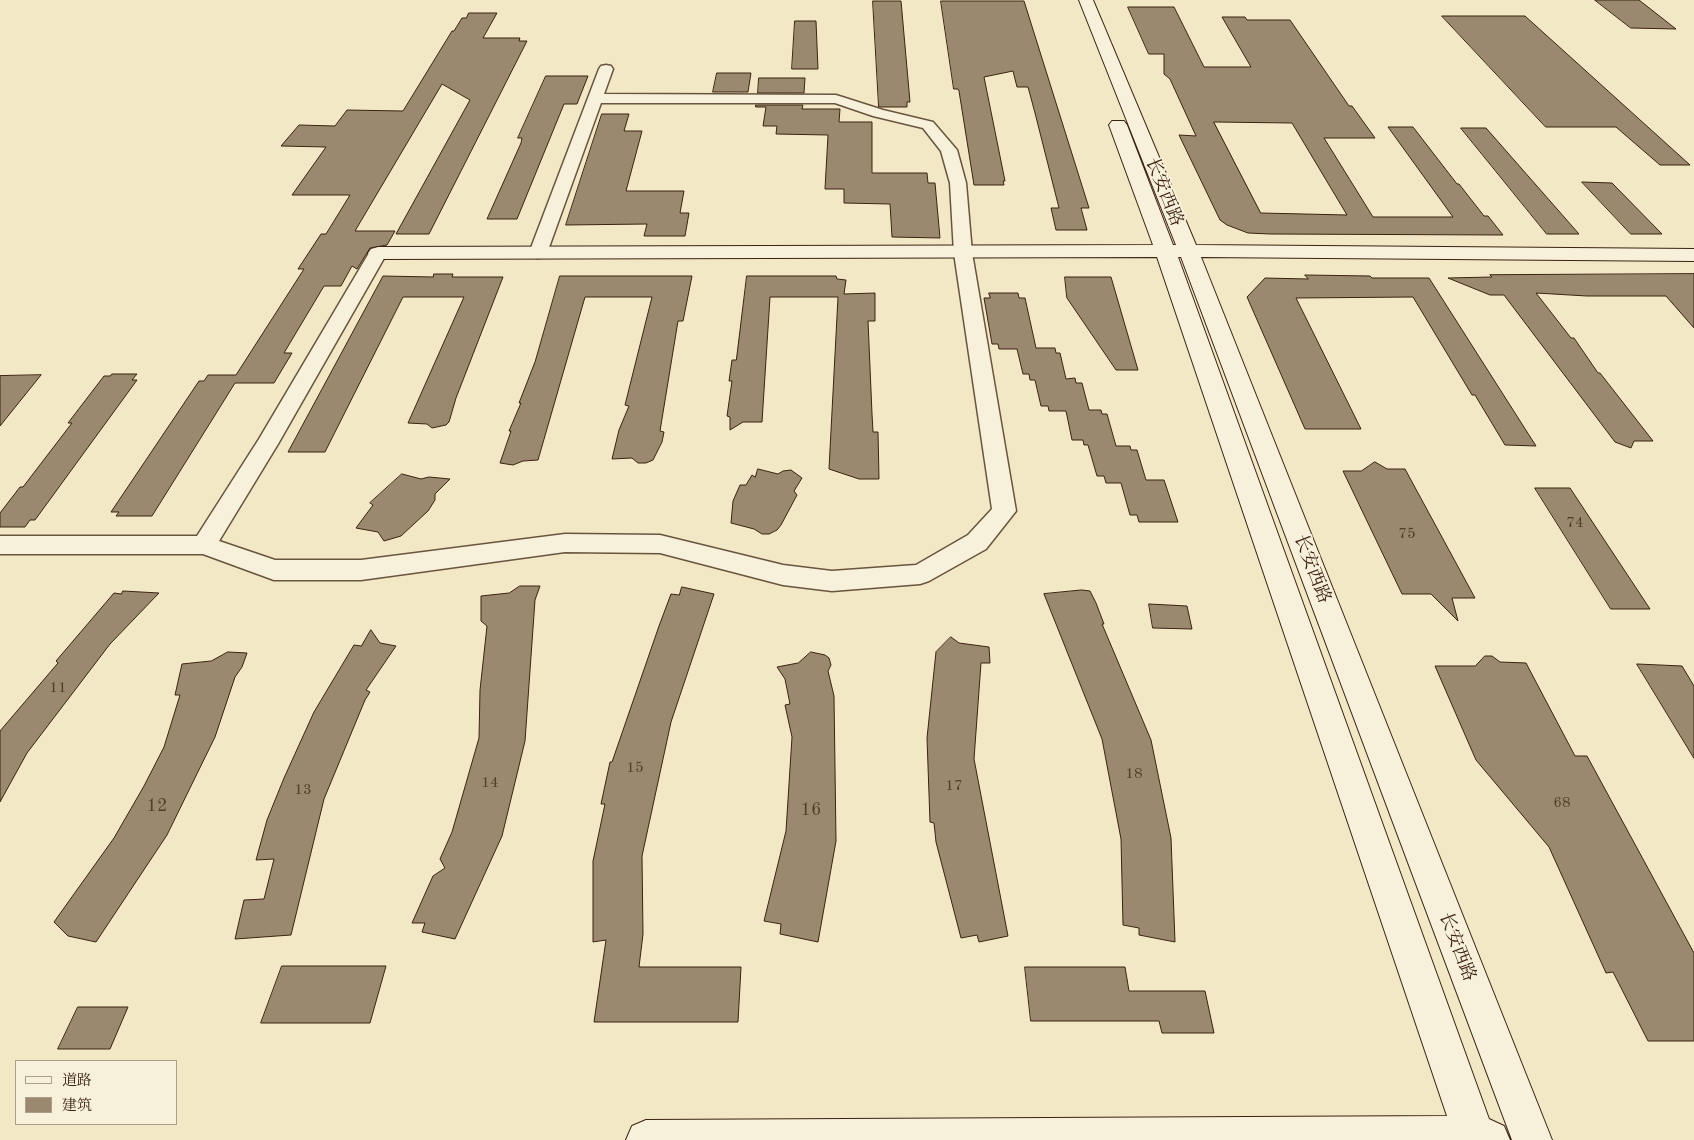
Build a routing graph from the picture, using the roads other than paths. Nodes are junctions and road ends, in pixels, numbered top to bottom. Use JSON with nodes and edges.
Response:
{"nodes":[{"id":1,"x":1070,"y":0,"type":"edge"},
{"id":2,"x":1086,"y":0,"type":"edge"},
{"id":3,"x":606,"y":69,"type":"dead end"},
{"id":4,"x":595,"y":98,"type":"junction"},
{"id":5,"x":1177,"y":252,"type":"junction"},
{"id":6,"x":378,"y":253,"type":"joint"},
{"id":7,"x":538,"y":253,"type":"junction"},
{"id":8,"x":963,"y":253,"type":"junction"},
{"id":9,"x":1694,"y":255,"type":"edge"},
{"id":10,"x":0,"y":545,"type":"edge"},
{"id":11,"x":204,"y":545,"type":"junction"},
{"id":12,"x":1480,"y":1139,"type":"edge"},
{"id":13,"x":646,"y":1140,"type":"edge"},
{"id":14,"x":1532,"y":1140,"type":"edge"}],
"edges":[{"from":1,"to":5,"type":"main road","name":"长安西路"},
{"from":2,"to":5,"type":"main road","name":"长安西路"},
{"from":3,"to":4,"type":"street"},
{"from":4,"to":7,"type":"street"},
{"from":4,"to":8,"type":"street"},
{"from":5,"to":8,"type":"main road"},
{"from":5,"to":9,"type":"main road"},
{"from":5,"to":12,"type":"main road","name":"长安西路"},
{"from":5,"to":14,"type":"main road","name":"长安西路"},
{"from":6,"to":7,"type":"main road"},
{"from":6,"to":11,"type":"street"},
{"from":7,"to":8,"type":"main road"},
{"from":8,"to":11,"type":"street"},
{"from":10,"to":11,"type":"street"},
{"from":12,"to":13,"type":"main road"}]}
